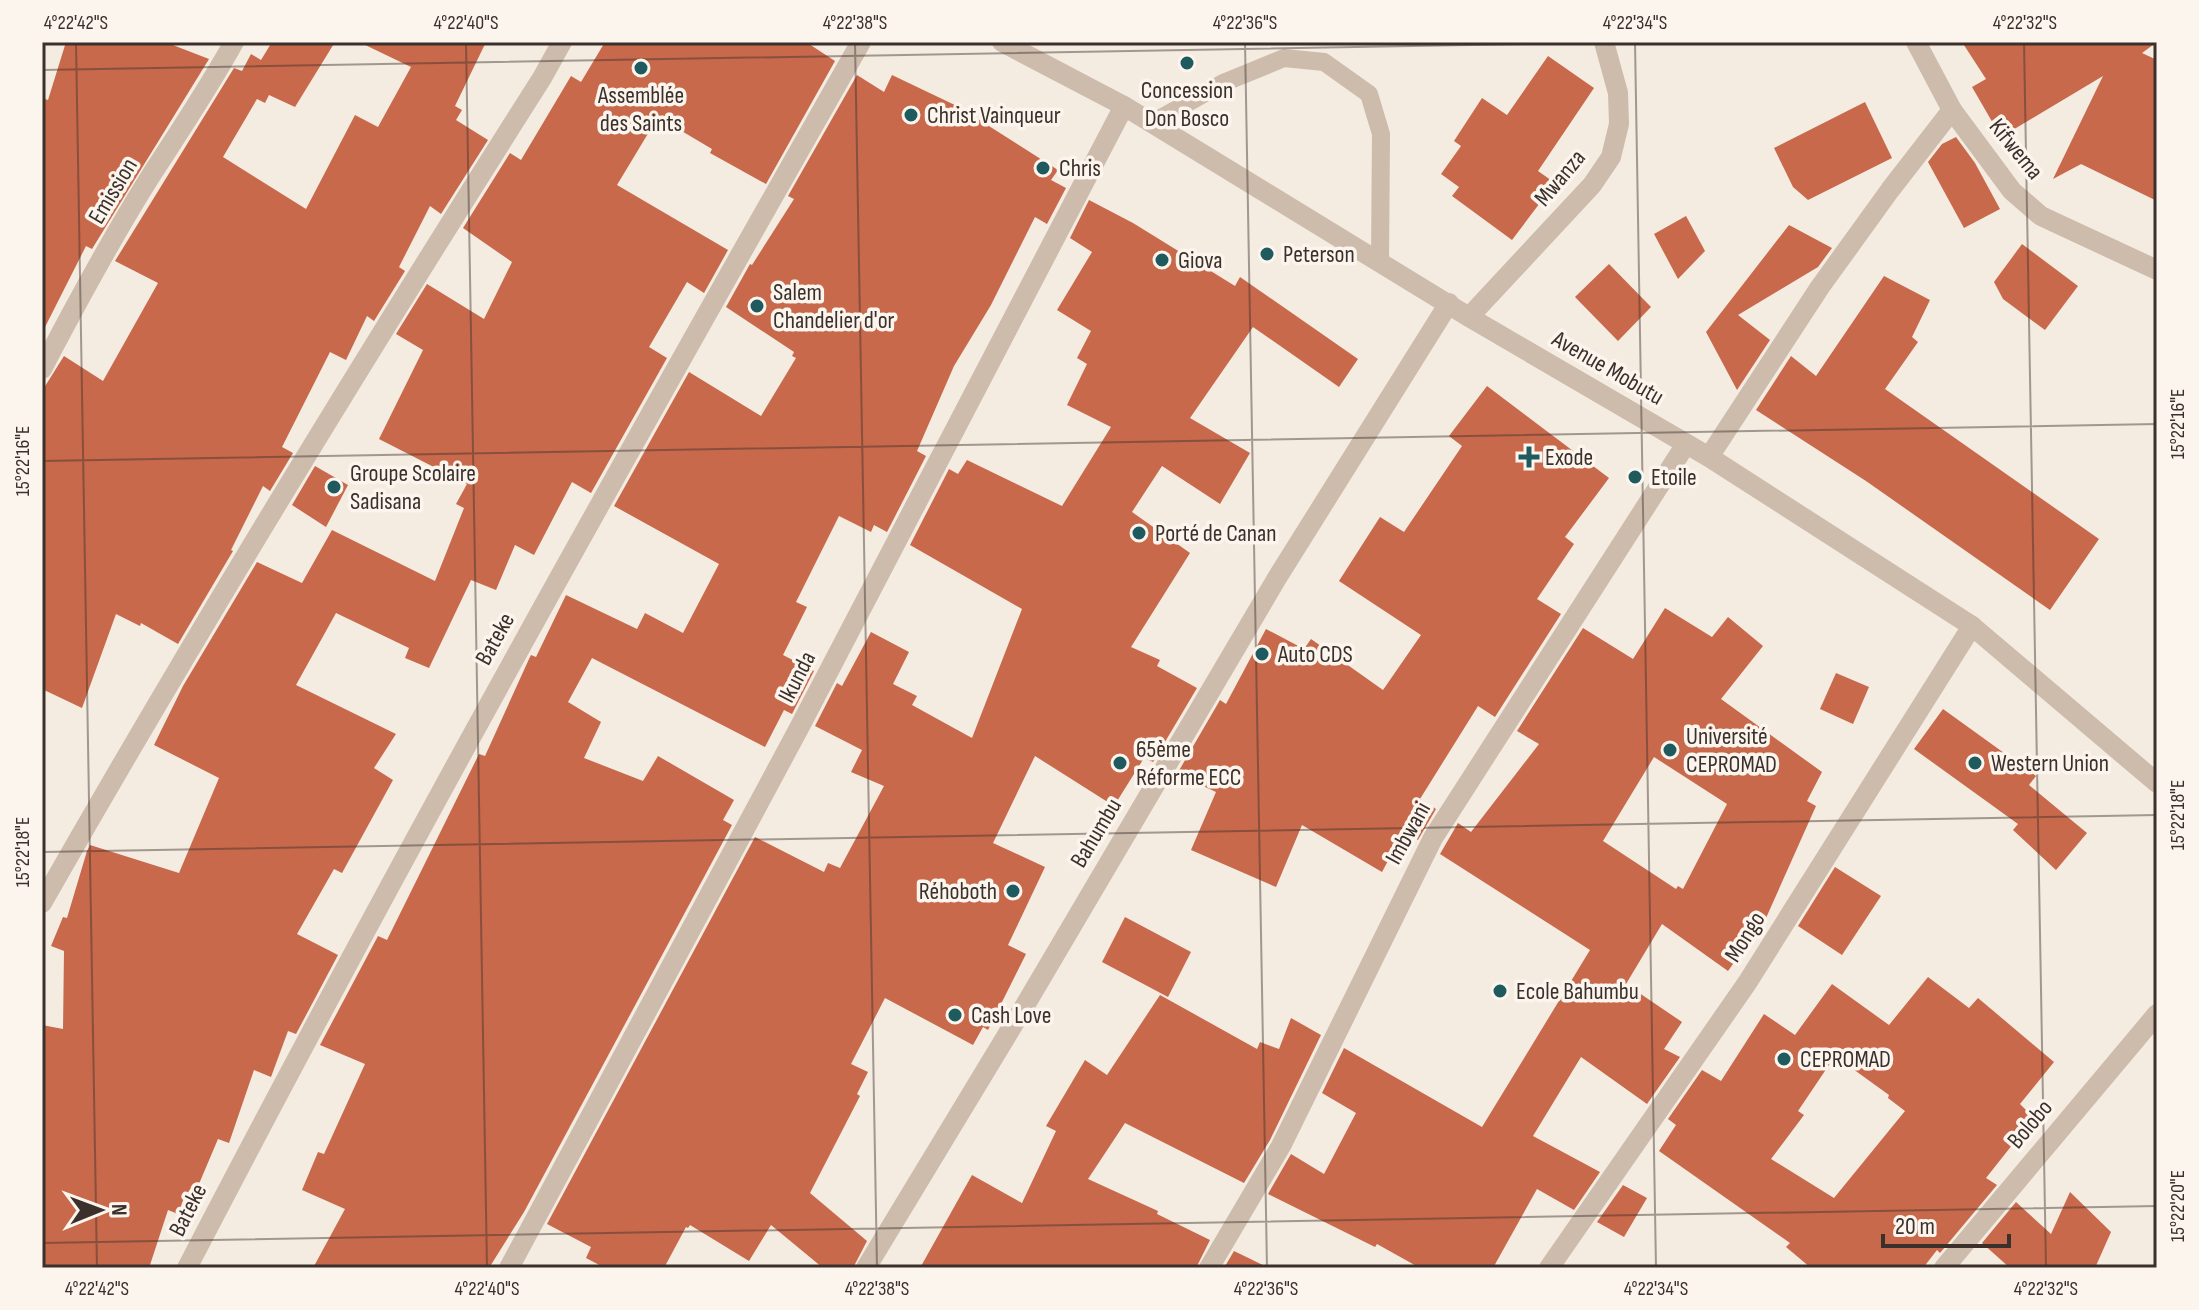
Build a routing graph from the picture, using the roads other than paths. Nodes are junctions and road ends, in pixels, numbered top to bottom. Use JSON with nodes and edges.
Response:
{"nodes":[{"id":1,"x":234,"y":42,"type":"edge"},
{"id":2,"x":562,"y":42,"type":"edge"},
{"id":3,"x":861,"y":42,"type":"edge"},
{"id":4,"x":1002,"y":42,"type":"edge"},
{"id":5,"x":1604,"y":42,"type":"edge"},
{"id":6,"x":1916,"y":42,"type":"edge"},
{"id":7,"x":1124,"y":106,"type":"junction"},
{"id":8,"x":1952,"y":110,"type":"junction"},
{"id":9,"x":1152,"y":123,"type":"junction"},
{"id":10,"x":1380,"y":262,"type":"junction"},
{"id":11,"x":2157,"y":270,"type":"edge"},
{"id":12,"x":1449,"y":303,"type":"junction"},
{"id":13,"x":1469,"y":317,"type":"junction"},
{"id":14,"x":42,"y":369,"type":"edge"},
{"id":15,"x":1686,"y":444,"type":"junction"},
{"id":16,"x":1709,"y":457,"type":"junction"},
{"id":17,"x":1972,"y":626,"type":"junction"},
{"id":18,"x":2157,"y":783,"type":"edge"},
{"id":19,"x":42,"y":903,"type":"edge"},
{"id":20,"x":2157,"y":1014,"type":"edge"},
{"id":21,"x":187,"y":1268,"type":"edge"},
{"id":22,"x":509,"y":1268,"type":"edge"},
{"id":23,"x":866,"y":1268,"type":"edge"},
{"id":24,"x":1209,"y":1268,"type":"edge"},
{"id":25,"x":1549,"y":1268,"type":"edge"},
{"id":26,"x":1944,"y":1268,"type":"edge"}],
"edges":[{"from":1,"to":14,"type":"street","name":"Emission"},
{"from":2,"to":19,"type":"street"},
{"from":3,"to":21,"type":"street","name":"Bateke"},
{"from":4,"to":7,"type":"street","name":"Avenue Mobutu"},
{"from":5,"to":13,"type":"street","name":"Mwanza"},
{"from":6,"to":8,"type":"street","name":"Kifwema"},
{"from":7,"to":9,"type":"street","name":"Avenue Mobutu"},
{"from":7,"to":22,"type":"street","name":"Ikunda"},
{"from":8,"to":11,"type":"street","name":"Kifwema"},
{"from":8,"to":16,"type":"street"},
{"from":9,"to":10,"type":"street","name":"Avenue Mobutu"},
{"from":9,"to":10,"type":"lane"},
{"from":10,"to":12,"type":"street","name":"Avenue Mobutu"},
{"from":12,"to":13,"type":"street","name":"Avenue Mobutu"},
{"from":12,"to":23,"type":"street","name":"Bahumbu"},
{"from":13,"to":15,"type":"street","name":"Avenue Mobutu"},
{"from":15,"to":16,"type":"street","name":"Avenue Mobutu"},
{"from":15,"to":24,"type":"street","name":"Imbwani"},
{"from":16,"to":17,"type":"street","name":"Avenue Mobutu"},
{"from":17,"to":18,"type":"street","name":"Avenue Mobutu"},
{"from":17,"to":25,"type":"street","name":"Mongo"},
{"from":20,"to":26,"type":"street","name":"Bolobo"}]}
